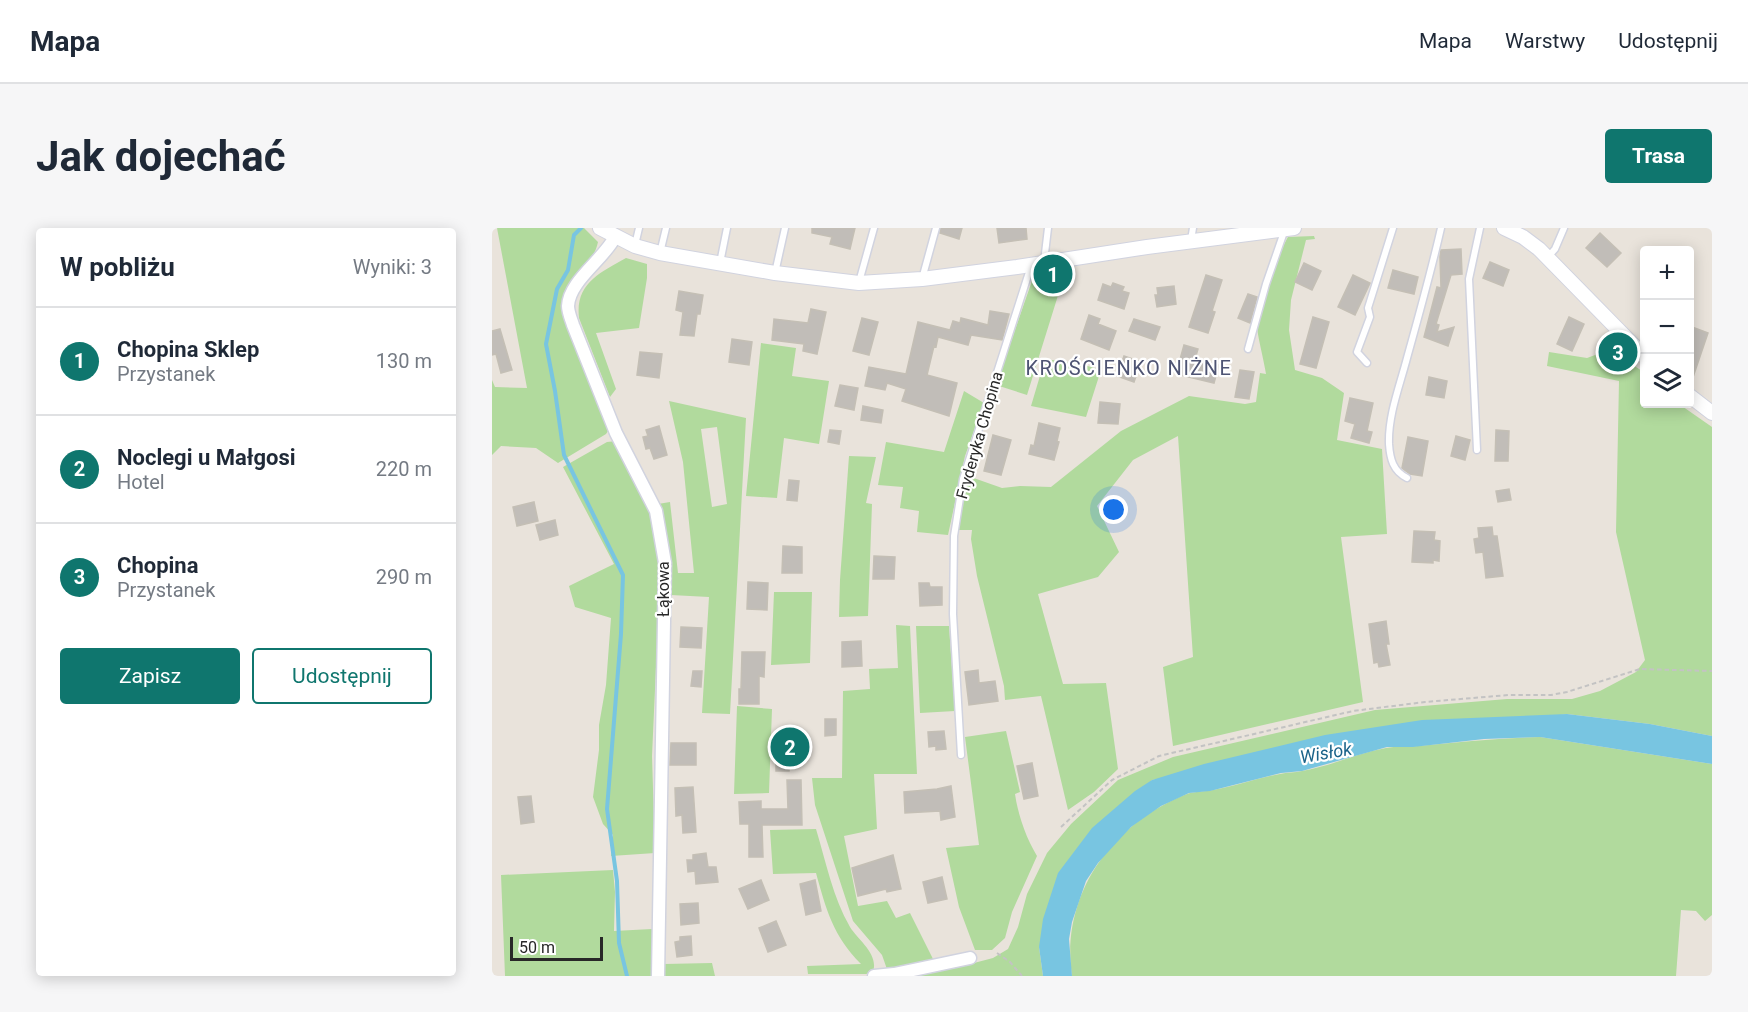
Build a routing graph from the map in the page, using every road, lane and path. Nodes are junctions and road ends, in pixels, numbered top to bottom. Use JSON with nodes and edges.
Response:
{"nodes":[{"id":1,"x":600,"y":228,"type":"edge"},
{"id":2,"x":639,"y":228,"type":"edge"},
{"id":3,"x":666,"y":228,"type":"edge"},
{"id":4,"x":727,"y":228,"type":"edge"},
{"id":5,"x":785,"y":228,"type":"edge"},
{"id":6,"x":874,"y":228,"type":"edge"},
{"id":7,"x":936,"y":228,"type":"edge"},
{"id":8,"x":1048,"y":228,"type":"edge"},
{"id":9,"x":1294,"y":228,"type":"edge"},
{"id":10,"x":1393,"y":228,"type":"edge"},
{"id":11,"x":1441,"y":228,"type":"edge"},
{"id":12,"x":1480,"y":228,"type":"edge"},
{"id":13,"x":1504,"y":228,"type":"edge"},
{"id":14,"x":1564,"y":228,"type":"edge"},
{"id":15,"x":1285,"y":229,"type":"edge"},
{"id":16,"x":1192,"y":234,"type":"edge"},
{"id":17,"x":615,"y":237,"type":"junction"},
{"id":18,"x":635,"y":246,"type":"junction"},
{"id":19,"x":660,"y":253,"type":"junction"},
{"id":20,"x":1547,"y":258,"type":"junction"},
{"id":21,"x":1038,"y":263,"type":"junction"},
{"id":22,"x":720,"y":264,"type":"junction"},
{"id":23,"x":775,"y":273,"type":"junction"},
{"id":24,"x":922,"y":279,"type":"junction"},
{"id":25,"x":859,"y":283,"type":"junction"},
{"id":26,"x":1248,"y":349,"type":"dead end"},
{"id":27,"x":1642,"y":354,"type":"edge"},
{"id":28,"x":1367,"y":363,"type":"dead end"},
{"id":29,"x":1694,"y":400,"type":"edge"},
{"id":30,"x":1712,"y":413,"type":"edge"},
{"id":31,"x":1477,"y":450,"type":"dead end"},
{"id":32,"x":1407,"y":478,"type":"dead end"},
{"id":33,"x":1712,"y":671,"type":"edge"},
{"id":34,"x":961,"y":755,"type":"dead end"},
{"id":35,"x":1061,"y":827,"type":"dead end"},
{"id":36,"x":997,"y":953,"type":"dead end"},
{"id":37,"x":970,"y":958,"type":"dead end"},
{"id":38,"x":658,"y":976,"type":"edge"},
{"id":39,"x":874,"y":976,"type":"edge"},
{"id":40,"x":1022,"y":976,"type":"edge"}],
"edges":[{"from":1,"to":17,"type":"street"},
{"from":2,"to":18,"type":"lane"},
{"from":3,"to":19,"type":"lane"},
{"from":4,"to":22,"type":"lane"},
{"from":5,"to":23,"type":"lane"},
{"from":6,"to":25,"type":"lane"},
{"from":7,"to":24,"type":"lane"},
{"from":8,"to":21,"type":"lane","name":"Fryderyka Chopina"},
{"from":9,"to":15,"type":"street"},
{"from":10,"to":28,"type":"lane"},
{"from":11,"to":32,"type":"lane"},
{"from":12,"to":31,"type":"lane"},
{"from":13,"to":20,"type":"street"},
{"from":14,"to":20,"type":"lane"},
{"from":15,"to":16,"type":"street"},
{"from":15,"to":26,"type":"lane"},
{"from":16,"to":21,"type":"street"},
{"from":17,"to":18,"type":"street"},
{"from":17,"to":38,"type":"street","name":"Łąkowa"},
{"from":18,"to":19,"type":"street"},
{"from":19,"to":22,"type":"street"},
{"from":20,"to":27,"type":"street"},
{"from":21,"to":24,"type":"street"},
{"from":21,"to":34,"type":"lane","name":"Fryderyka Chopina"},
{"from":22,"to":23,"type":"street"},
{"from":23,"to":25,"type":"street"},
{"from":24,"to":25,"type":"street"},
{"from":29,"to":30,"type":"street"},
{"from":33,"to":35,"type":"path"},
{"from":36,"to":40,"type":"path"},
{"from":37,"to":39,"type":"street"}]}
